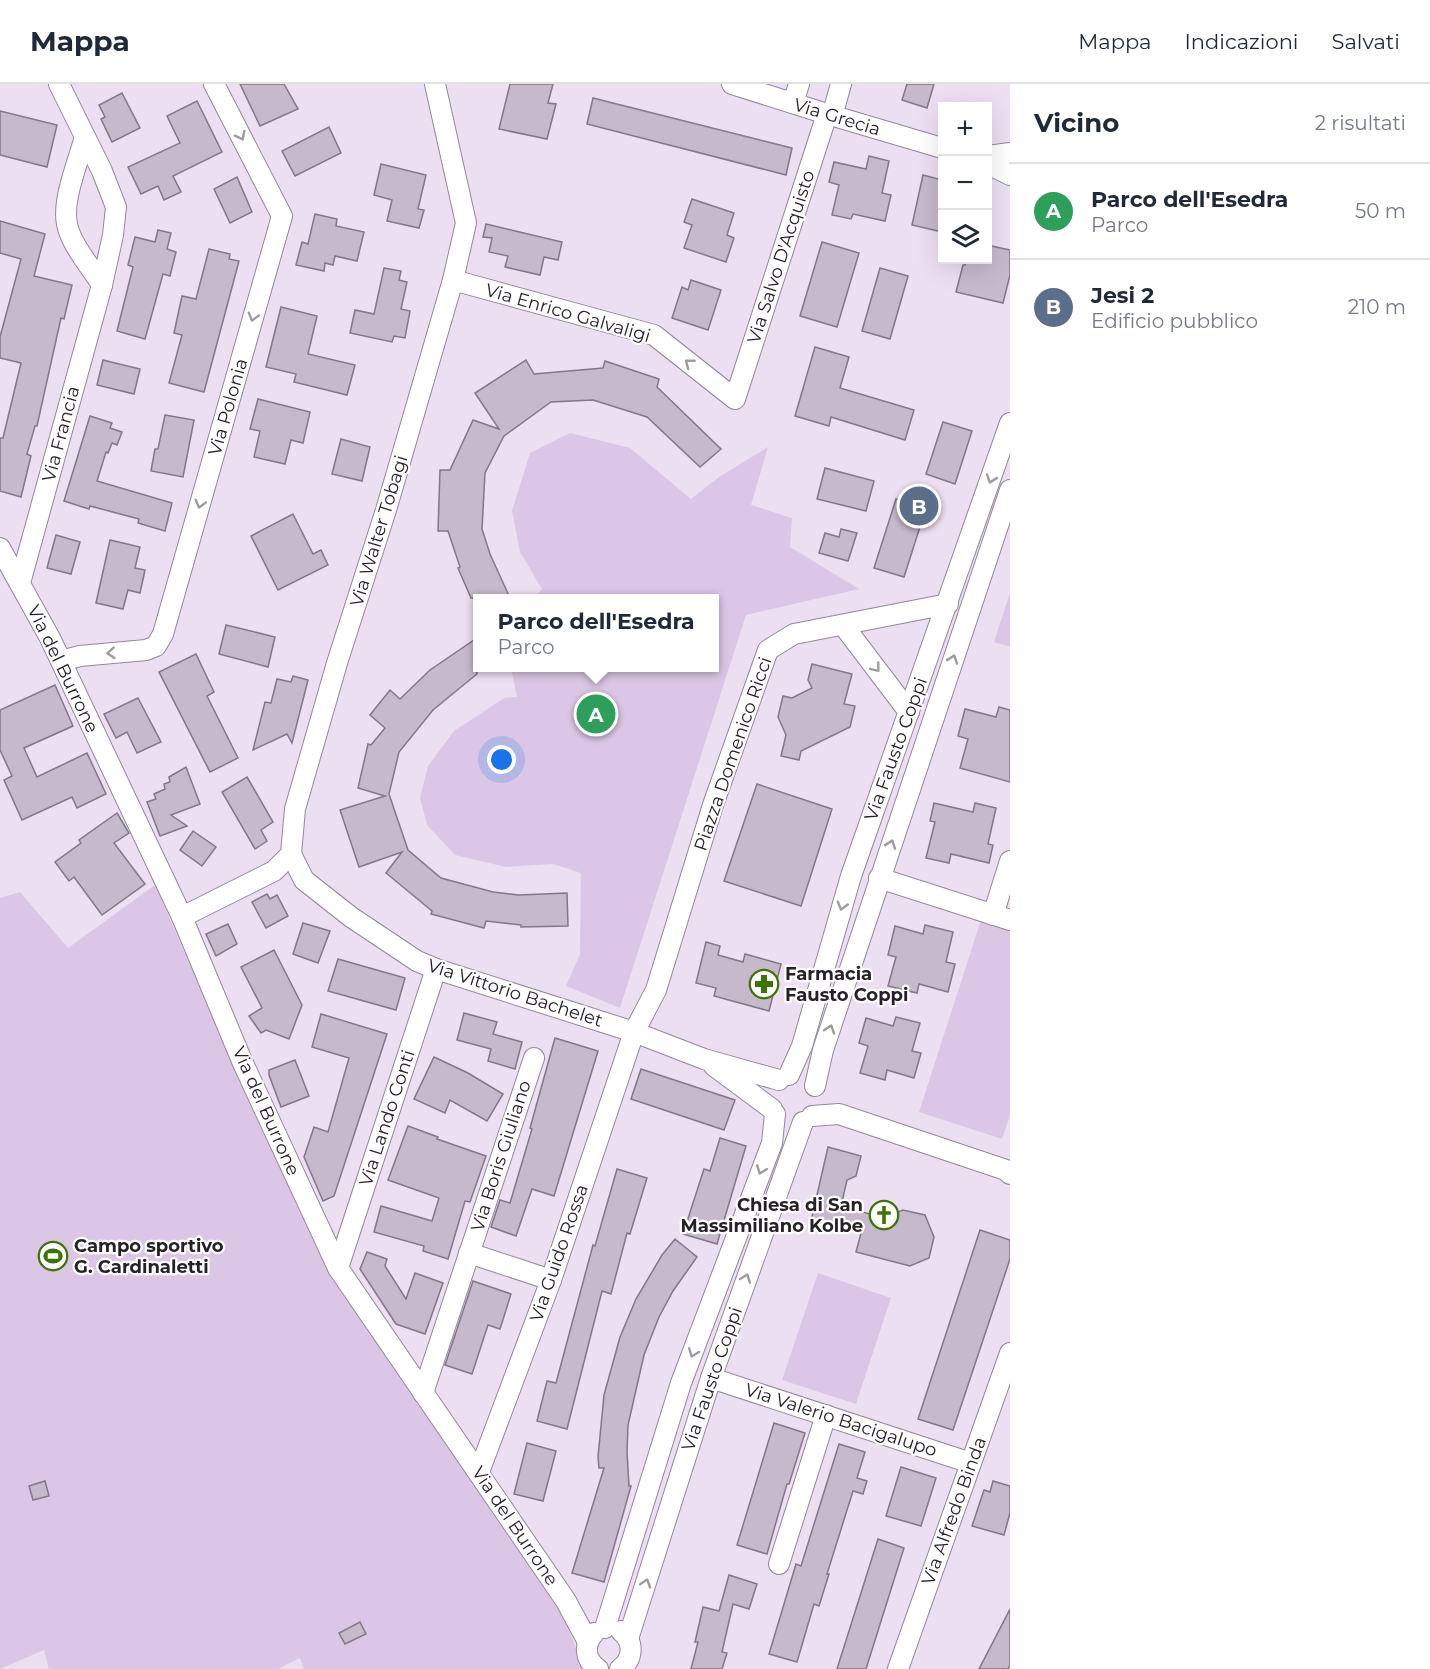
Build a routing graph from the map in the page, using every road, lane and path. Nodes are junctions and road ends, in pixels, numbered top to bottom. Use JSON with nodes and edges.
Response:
{"nodes":[{"id":1,"x":58,"y":84,"type":"edge"},
{"id":2,"x":214,"y":84,"type":"edge"},
{"id":3,"x":435,"y":84,"type":"edge"},
{"id":4,"x":732,"y":84,"type":"edge"},
{"id":5,"x":799,"y":84,"type":"edge"},
{"id":6,"x":841,"y":84,"type":"edge"},
{"id":7,"x":793,"y":103,"type":"junction"},
{"id":8,"x":829,"y":115,"type":"junction"},
{"id":9,"x":85,"y":137,"type":"junction"},
{"id":10,"x":938,"y":147,"type":"edge"},
{"id":11,"x":1010,"y":153,"type":"edge"},
{"id":12,"x":992,"y":155,"type":"edge"},
{"id":13,"x":992,"y":167,"type":"edge"},
{"id":14,"x":1010,"y":176,"type":"edge"},
{"id":15,"x":453,"y":280,"type":"junction"},
{"id":16,"x":102,"y":285,"type":"junction"},
{"id":17,"x":735,"y":399,"type":"joint"},
{"id":18,"x":1010,"y":423,"type":"edge"},
{"id":19,"x":1010,"y":490,"type":"edge"},
{"id":20,"x":1002,"y":544,"type":"edge"},
{"id":21,"x":0,"y":548,"type":"edge"},
{"id":22,"x":20,"y":583,"type":"junction"},
{"id":23,"x":948,"y":604,"type":"junction"},
{"id":24,"x":843,"y":625,"type":"junction"},
{"id":25,"x":60,"y":661,"type":"junction"},
{"id":26,"x":909,"y":712,"type":"junction"},
{"id":27,"x":291,"y":854,"type":"junction"},
{"id":28,"x":1010,"y":861,"type":"edge"},
{"id":29,"x":879,"y":878,"type":"junction"},
{"id":30,"x":182,"y":917,"type":"junction"},
{"id":31,"x":1002,"y":917,"type":"edge"},
{"id":32,"x":436,"y":969,"type":"junction"},
{"id":33,"x":634,"y":1032,"type":"junction"},
{"id":34,"x":534,"y":1058,"type":"dead end"},
{"id":35,"x":704,"y":1059,"type":"junction"},
{"id":36,"x":784,"y":1078,"type":"junction"},
{"id":37,"x":816,"y":1090,"type":"junction"},
{"id":38,"x":773,"y":1111,"type":"junction"},
{"id":39,"x":839,"y":1114,"type":"junction"},
{"id":40,"x":808,"y":1119,"type":"junction"},
{"id":41,"x":1009,"y":1167,"type":"edge"},
{"id":42,"x":469,"y":1253,"type":"junction"},
{"id":43,"x":338,"y":1268,"type":"junction"},
{"id":44,"x":551,"y":1280,"type":"junction"},
{"id":45,"x":1010,"y":1353,"type":"edge"},
{"id":46,"x":711,"y":1378,"type":"junction"},
{"id":47,"x":423,"y":1394,"type":"junction"},
{"id":48,"x":826,"y":1415,"type":"junction"},
{"id":49,"x":971,"y":1462,"type":"junction"},
{"id":50,"x":479,"y":1472,"type":"junction"},
{"id":51,"x":779,"y":1564,"type":"dead end"},
{"id":52,"x":605,"y":1628,"type":"junction"},
{"id":53,"x":628,"y":1639,"type":"junction"},
{"id":54,"x":588,"y":1642,"type":"junction"},
{"id":55,"x":623,"y":1668,"type":"edge"},
{"id":56,"x":598,"y":1669,"type":"edge"},
{"id":57,"x":898,"y":1669,"type":"edge"}],
"edges":[{"from":1,"to":9,"type":"street","name":"Via Francia"},
{"from":2,"to":25,"type":"street","name":"Via Polonia","one_way":true},
{"from":3,"to":15,"type":"street","name":"Via Walter Tobagi"},
{"from":4,"to":7,"type":"street","name":"Via Grecia"},
{"from":5,"to":7,"type":"street"},
{"from":6,"to":8,"type":"street","name":"Via Salvo D'Acquisto"},
{"from":7,"to":8,"type":"street","name":"Via Grecia"},
{"from":8,"to":10,"type":"street","name":"Via Grecia"},
{"from":8,"to":17,"type":"street","name":"Via Salvo D'Acquisto"},
{"from":9,"to":16,"type":"street","name":"Via Francia"},
{"from":9,"to":16,"type":"street"},
{"from":11,"to":12,"type":"street"},
{"from":13,"to":14,"type":"street"},
{"from":17,"to":15,"type":"street","name":"Via Enrico Galvaligi","one_way":true},
{"from":15,"to":27,"type":"street","name":"Via Walter Tobagi"},
{"from":16,"to":22,"type":"street","name":"Via Francia"},
{"from":18,"to":23,"type":"street","name":"Via Fausto Coppi","one_way":true},
{"from":19,"to":20,"type":"street","name":"Via Fausto Coppi"},
{"from":29,"to":20,"type":"street","name":"Via Fausto Coppi","one_way":true},
{"from":21,"to":22,"type":"street","name":"Via del Burrone"},
{"from":22,"to":25,"type":"street","name":"Via del Burrone"},
{"from":23,"to":24,"type":"street","name":"Piazza Domenico Ricci"},
{"from":23,"to":26,"type":"street","name":"Via Fausto Coppi"},
{"from":24,"to":26,"type":"street","one_way":true},
{"from":24,"to":33,"type":"street","name":"Piazza Domenico Ricci"},
{"from":25,"to":30,"type":"street","name":"Via del Burrone"},
{"from":26,"to":36,"type":"street","name":"Via Fausto Coppi","one_way":true},
{"from":27,"to":30,"type":"street"},
{"from":27,"to":32,"type":"street","name":"Via Vittorio Bachelet"},
{"from":28,"to":31,"type":"street"},
{"from":29,"to":31,"type":"street"},
{"from":37,"to":29,"type":"street","name":"Via Fausto Coppi","one_way":true},
{"from":30,"to":43,"type":"street","name":"Via del Burrone"},
{"from":32,"to":33,"type":"street","name":"Via Vittorio Bachelet"},
{"from":32,"to":43,"type":"street","name":"Via Lando Conti"},
{"from":33,"to":35,"type":"street","name":"Via Vittorio Bachelet"},
{"from":33,"to":44,"type":"street","name":"Via Guido Rossa"},
{"from":34,"to":42,"type":"street","name":"Via Boris Giuliano"},
{"from":35,"to":36,"type":"street","name":"Via Vittorio Bachelet"},
{"from":35,"to":38,"type":"street","name":"Via Vittorio Bachelet"},
{"from":36,"to":37,"type":"street"},
{"from":36,"to":38,"type":"street","name":"Via Fausto Coppi"},
{"from":37,"to":39,"type":"street"},
{"from":37,"to":40,"type":"street","name":"Via Fausto Coppi"},
{"from":38,"to":40,"type":"street"},
{"from":38,"to":52,"type":"street","name":"Via Fausto Coppi","one_way":true},
{"from":39,"to":40,"type":"street"},
{"from":39,"to":41,"type":"street"},
{"from":46,"to":40,"type":"street","name":"Via Fausto Coppi","one_way":true},
{"from":42,"to":44,"type":"street","name":"Via Boris Giuliano"},
{"from":42,"to":47,"type":"street","name":"Via Boris Giuliano"},
{"from":43,"to":47,"type":"street","name":"Via del Burrone"},
{"from":44,"to":50,"type":"street","name":"Via Guido Rossa"},
{"from":45,"to":49,"type":"street","name":"Via Alfredo Binda"},
{"from":46,"to":48,"type":"street","name":"Via Valerio Bacigalupo"},
{"from":53,"to":46,"type":"street","name":"Via Fausto Coppi","one_way":true},
{"from":47,"to":50,"type":"street","name":"Via del Burrone"},
{"from":48,"to":49,"type":"street","name":"Via Valerio Bacigalupo"},
{"from":48,"to":51,"type":"street"},
{"from":49,"to":57,"type":"street","name":"Via Alfredo Binda"},
{"from":50,"to":54,"type":"street","name":"Via del Burrone"},
{"from":52,"to":53,"type":"street"},
{"from":52,"to":54,"type":"street"},
{"from":53,"to":55,"type":"street","name":"Via Fausto Coppi"},
{"from":54,"to":56,"type":"street","name":"Via del Burrone"}]}
